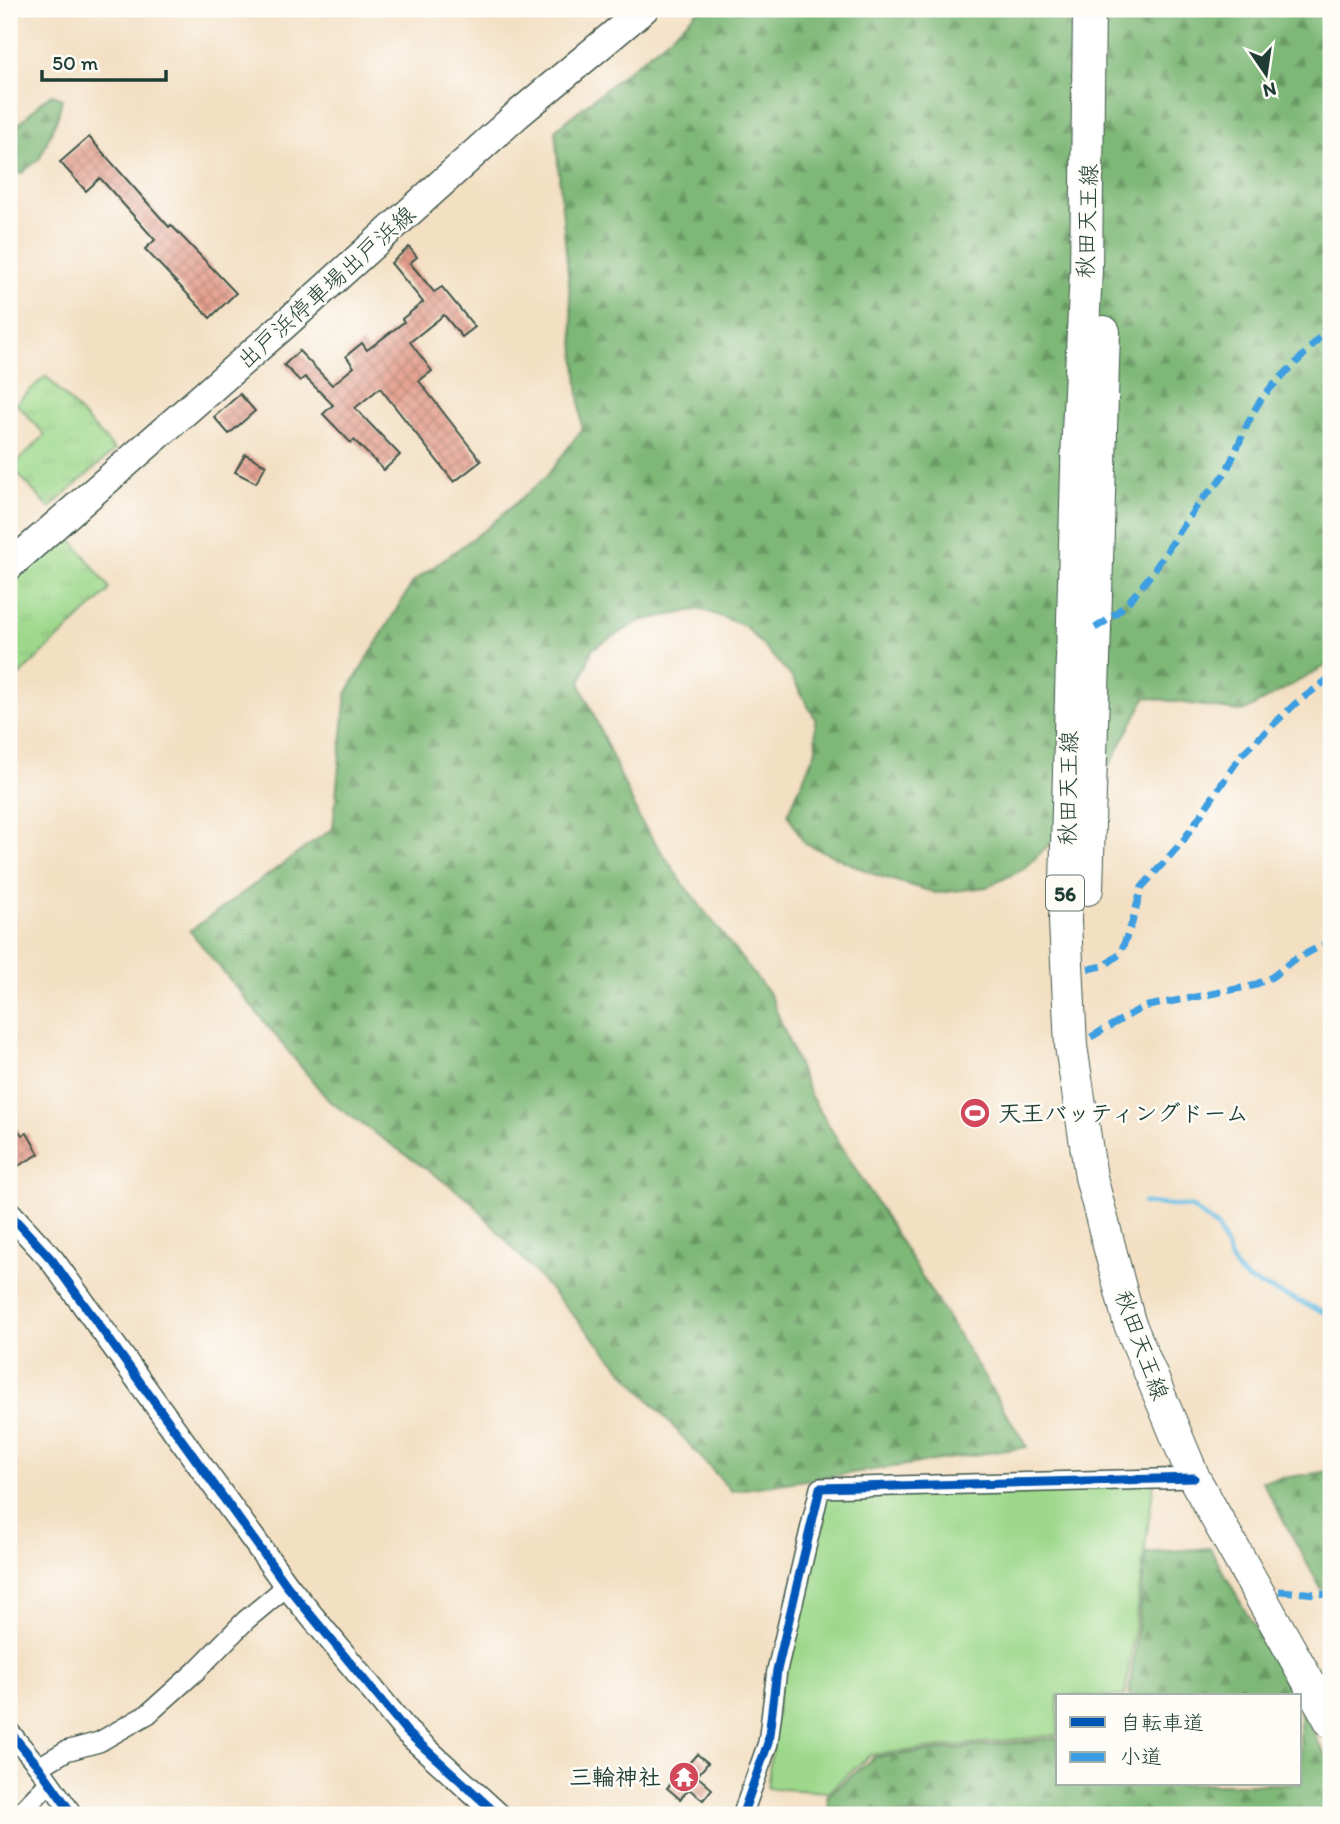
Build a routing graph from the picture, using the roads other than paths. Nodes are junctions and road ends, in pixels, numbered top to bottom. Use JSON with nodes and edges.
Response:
{"nodes":[{"id":1,"x":644,"y":9,"type":"edge"},
{"id":2,"x":1089,"y":9,"type":"edge"},
{"id":3,"x":1110,"y":9,"type":"edge"},
{"id":4,"x":9,"y":566,"type":"edge"},
{"id":5,"x":9,"y":1213,"type":"edge"},
{"id":6,"x":1194,"y":1478,"type":"junction"},
{"id":7,"x":287,"y":1586,"type":"junction"},
{"id":8,"x":1331,"y":1682,"type":"edge"},
{"id":9,"x":1331,"y":1722,"type":"edge"},
{"id":10,"x":9,"y":1731,"type":"edge"},
{"id":11,"x":44,"y":1775,"type":"junction"},
{"id":12,"x":18,"y":1815,"type":"edge"},
{"id":13,"x":73,"y":1815,"type":"edge"},
{"id":14,"x":498,"y":1815,"type":"edge"},
{"id":15,"x":741,"y":1815,"type":"edge"}],
"edges":[{"from":1,"to":4,"type":"main road","name":"出戸浜停車場出戸浜線"},
{"from":2,"to":6,"type":"main road","name":"秋田天王線","number":"56"},
{"from":3,"to":8,"type":"main road","name":"秋田天王線","number":"56"},
{"from":5,"to":7,"type":"street"},
{"from":6,"to":9,"type":"main road","name":"秋田天王線","number":"56"},
{"from":6,"to":15,"type":"street"},
{"from":7,"to":11,"type":"street"},
{"from":7,"to":14,"type":"street"},
{"from":10,"to":11,"type":"street"},
{"from":11,"to":12,"type":"street"},
{"from":11,"to":13,"type":"street"}]}
